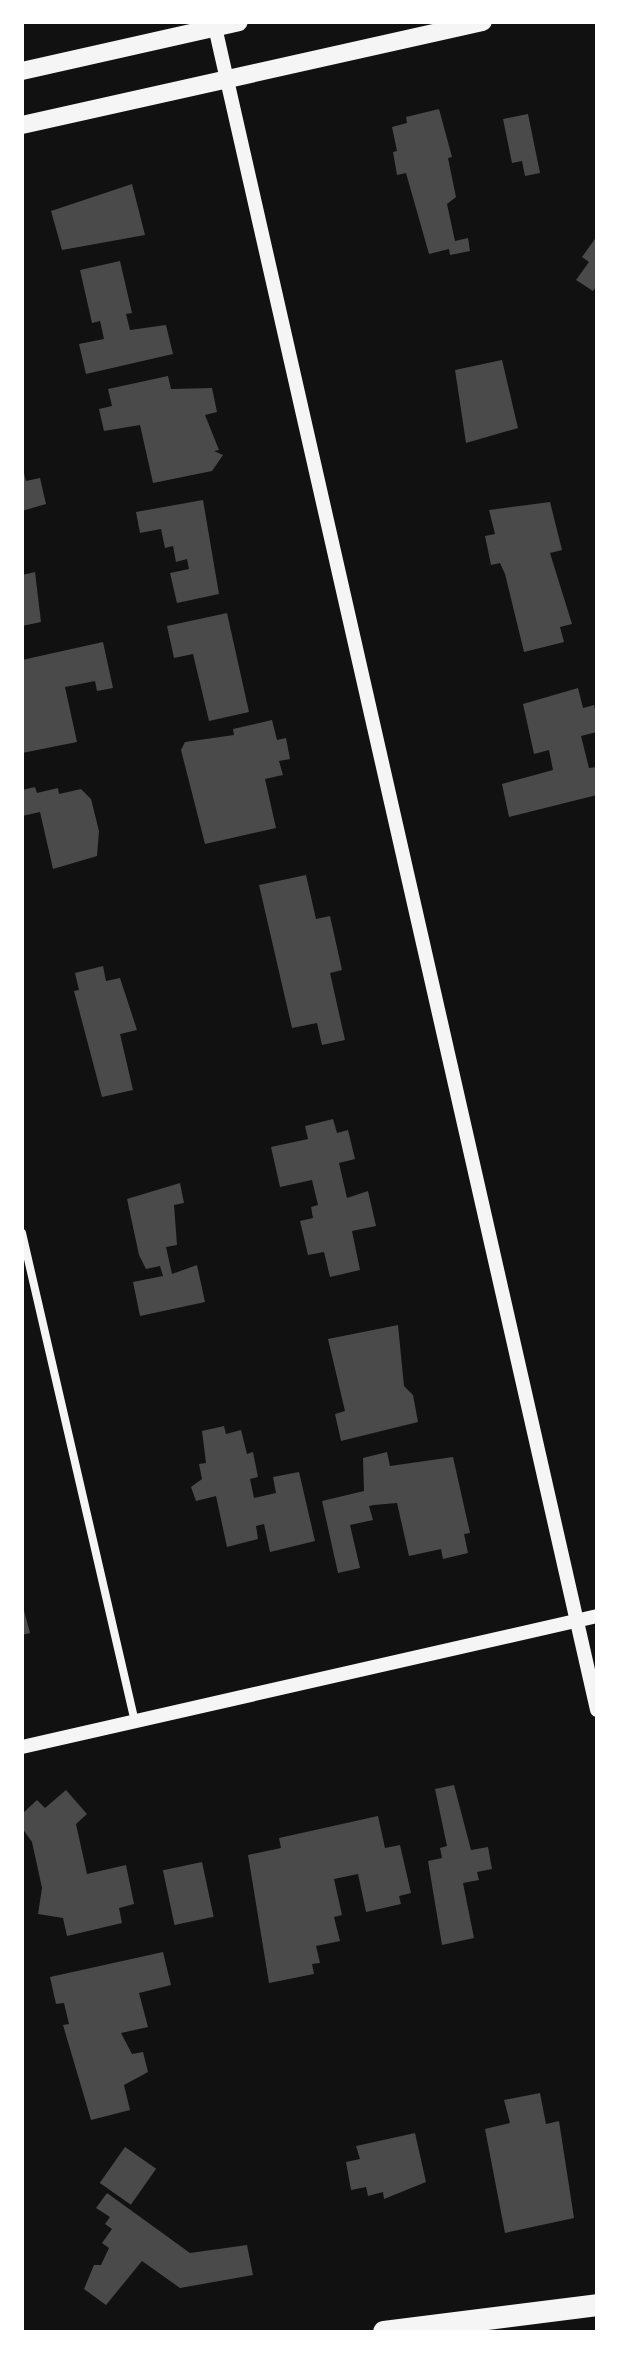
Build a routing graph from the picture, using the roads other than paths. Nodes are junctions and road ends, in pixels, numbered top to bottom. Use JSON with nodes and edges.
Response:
{"nodes":[{"id":1,"x":239,"y":22,"type":"edge"},
{"id":2,"x":483,"y":22,"type":"edge"},
{"id":3,"x":215,"y":27,"type":"junction"},
{"id":4,"x":422,"y":29,"type":"edge"},
{"id":5,"x":22,"y":71,"type":"edge"},
{"id":6,"x":227,"y":84,"type":"junction"},
{"id":7,"x":22,"y":125,"type":"edge"},
{"id":8,"x":22,"y":1233,"type":"edge"},
{"id":9,"x":597,"y":1616,"type":"edge"},
{"id":10,"x":576,"y":1620,"type":"junction"},
{"id":11,"x":597,"y":1710,"type":"edge"},
{"id":12,"x":135,"y":1722,"type":"junction"},
{"id":13,"x":22,"y":1747,"type":"edge"},
{"id":14,"x":597,"y":2305,"type":"edge"},
{"id":15,"x":384,"y":2332,"type":"edge"}],
"edges":[{"from":1,"to":3,"type":"main road"},
{"from":2,"to":4,"type":"main road"},
{"from":3,"to":5,"type":"main road"},
{"from":3,"to":6,"type":"street"},
{"from":4,"to":6,"type":"main road"},
{"from":6,"to":7,"type":"main road"},
{"from":6,"to":10,"type":"street"},
{"from":8,"to":12,"type":"street"},
{"from":9,"to":10,"type":"street"},
{"from":10,"to":11,"type":"street"},
{"from":10,"to":12,"type":"street"},
{"from":12,"to":13,"type":"street"},
{"from":14,"to":15,"type":"highway"}]}
